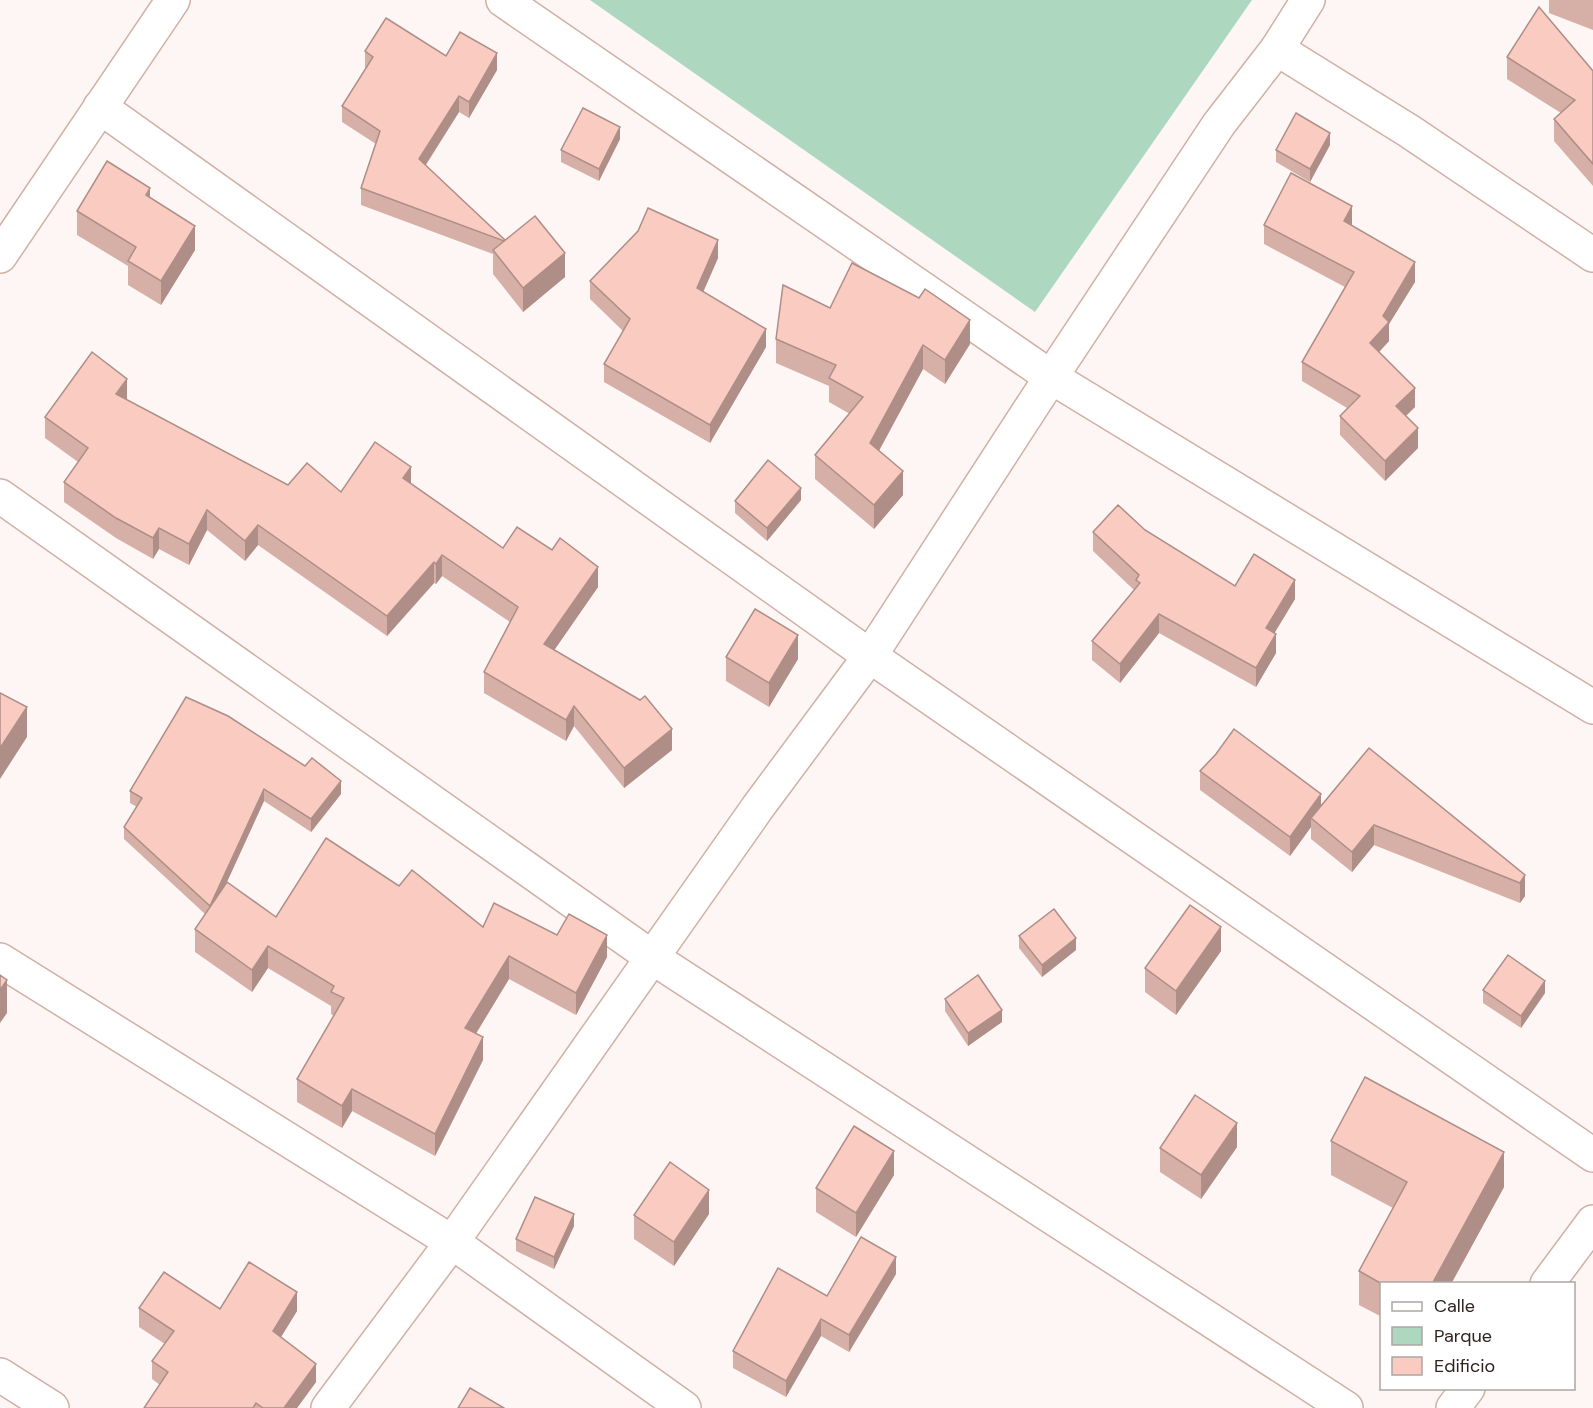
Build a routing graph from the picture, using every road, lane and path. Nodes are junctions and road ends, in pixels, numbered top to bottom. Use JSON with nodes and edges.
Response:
{"nodes":[{"id":1,"x":173,"y":0,"type":"edge"},
{"id":2,"x":503,"y":0,"type":"edge"},
{"id":3,"x":1308,"y":0,"type":"edge"},
{"id":4,"x":1277,"y":49,"type":"junction"},
{"id":5,"x":100,"y":107,"type":"junction"},
{"id":6,"x":1593,"y":255,"type":"edge"},
{"id":7,"x":0,"y":256,"type":"edge"},
{"id":8,"x":1051,"y":377,"type":"junction"},
{"id":9,"x":0,"y":496,"type":"edge"},
{"id":10,"x":870,"y":656,"type":"junction"},
{"id":11,"x":1593,"y":707,"type":"edge"},
{"id":12,"x":653,"y":958,"type":"junction"},
{"id":13,"x":0,"y":960,"type":"edge"},
{"id":14,"x":1593,"y":1155,"type":"edge"},
{"id":15,"x":1593,"y":1222,"type":"edge"},
{"id":16,"x":452,"y":1242,"type":"junction"},
{"id":17,"x":1548,"y":1282,"type":"edge"},
{"id":18,"x":0,"y":1375,"type":"edge"},
{"id":19,"x":1467,"y":1390,"type":"edge"},
{"id":20,"x":52,"y":1408,"type":"edge"},
{"id":21,"x":328,"y":1408,"type":"edge"},
{"id":22,"x":684,"y":1408,"type":"edge"},
{"id":23,"x":1346,"y":1408,"type":"edge"},
{"id":24,"x":1453,"y":1408,"type":"edge"}],
"edges":[{"from":1,"to":5,"type":"street"},
{"from":2,"to":8,"type":"street"},
{"from":3,"to":4,"type":"street"},
{"from":4,"to":6,"type":"street"},
{"from":4,"to":8,"type":"street"},
{"from":5,"to":7,"type":"street"},
{"from":5,"to":10,"type":"street"},
{"from":8,"to":10,"type":"street"},
{"from":8,"to":11,"type":"street"},
{"from":9,"to":12,"type":"street"},
{"from":10,"to":12,"type":"street"},
{"from":10,"to":14,"type":"street"},
{"from":12,"to":16,"type":"street"},
{"from":12,"to":23,"type":"street"},
{"from":13,"to":16,"type":"street"},
{"from":15,"to":17,"type":"street"},
{"from":16,"to":21,"type":"street"},
{"from":16,"to":22,"type":"street"},
{"from":18,"to":20,"type":"street"},
{"from":19,"to":24,"type":"street"}]}
